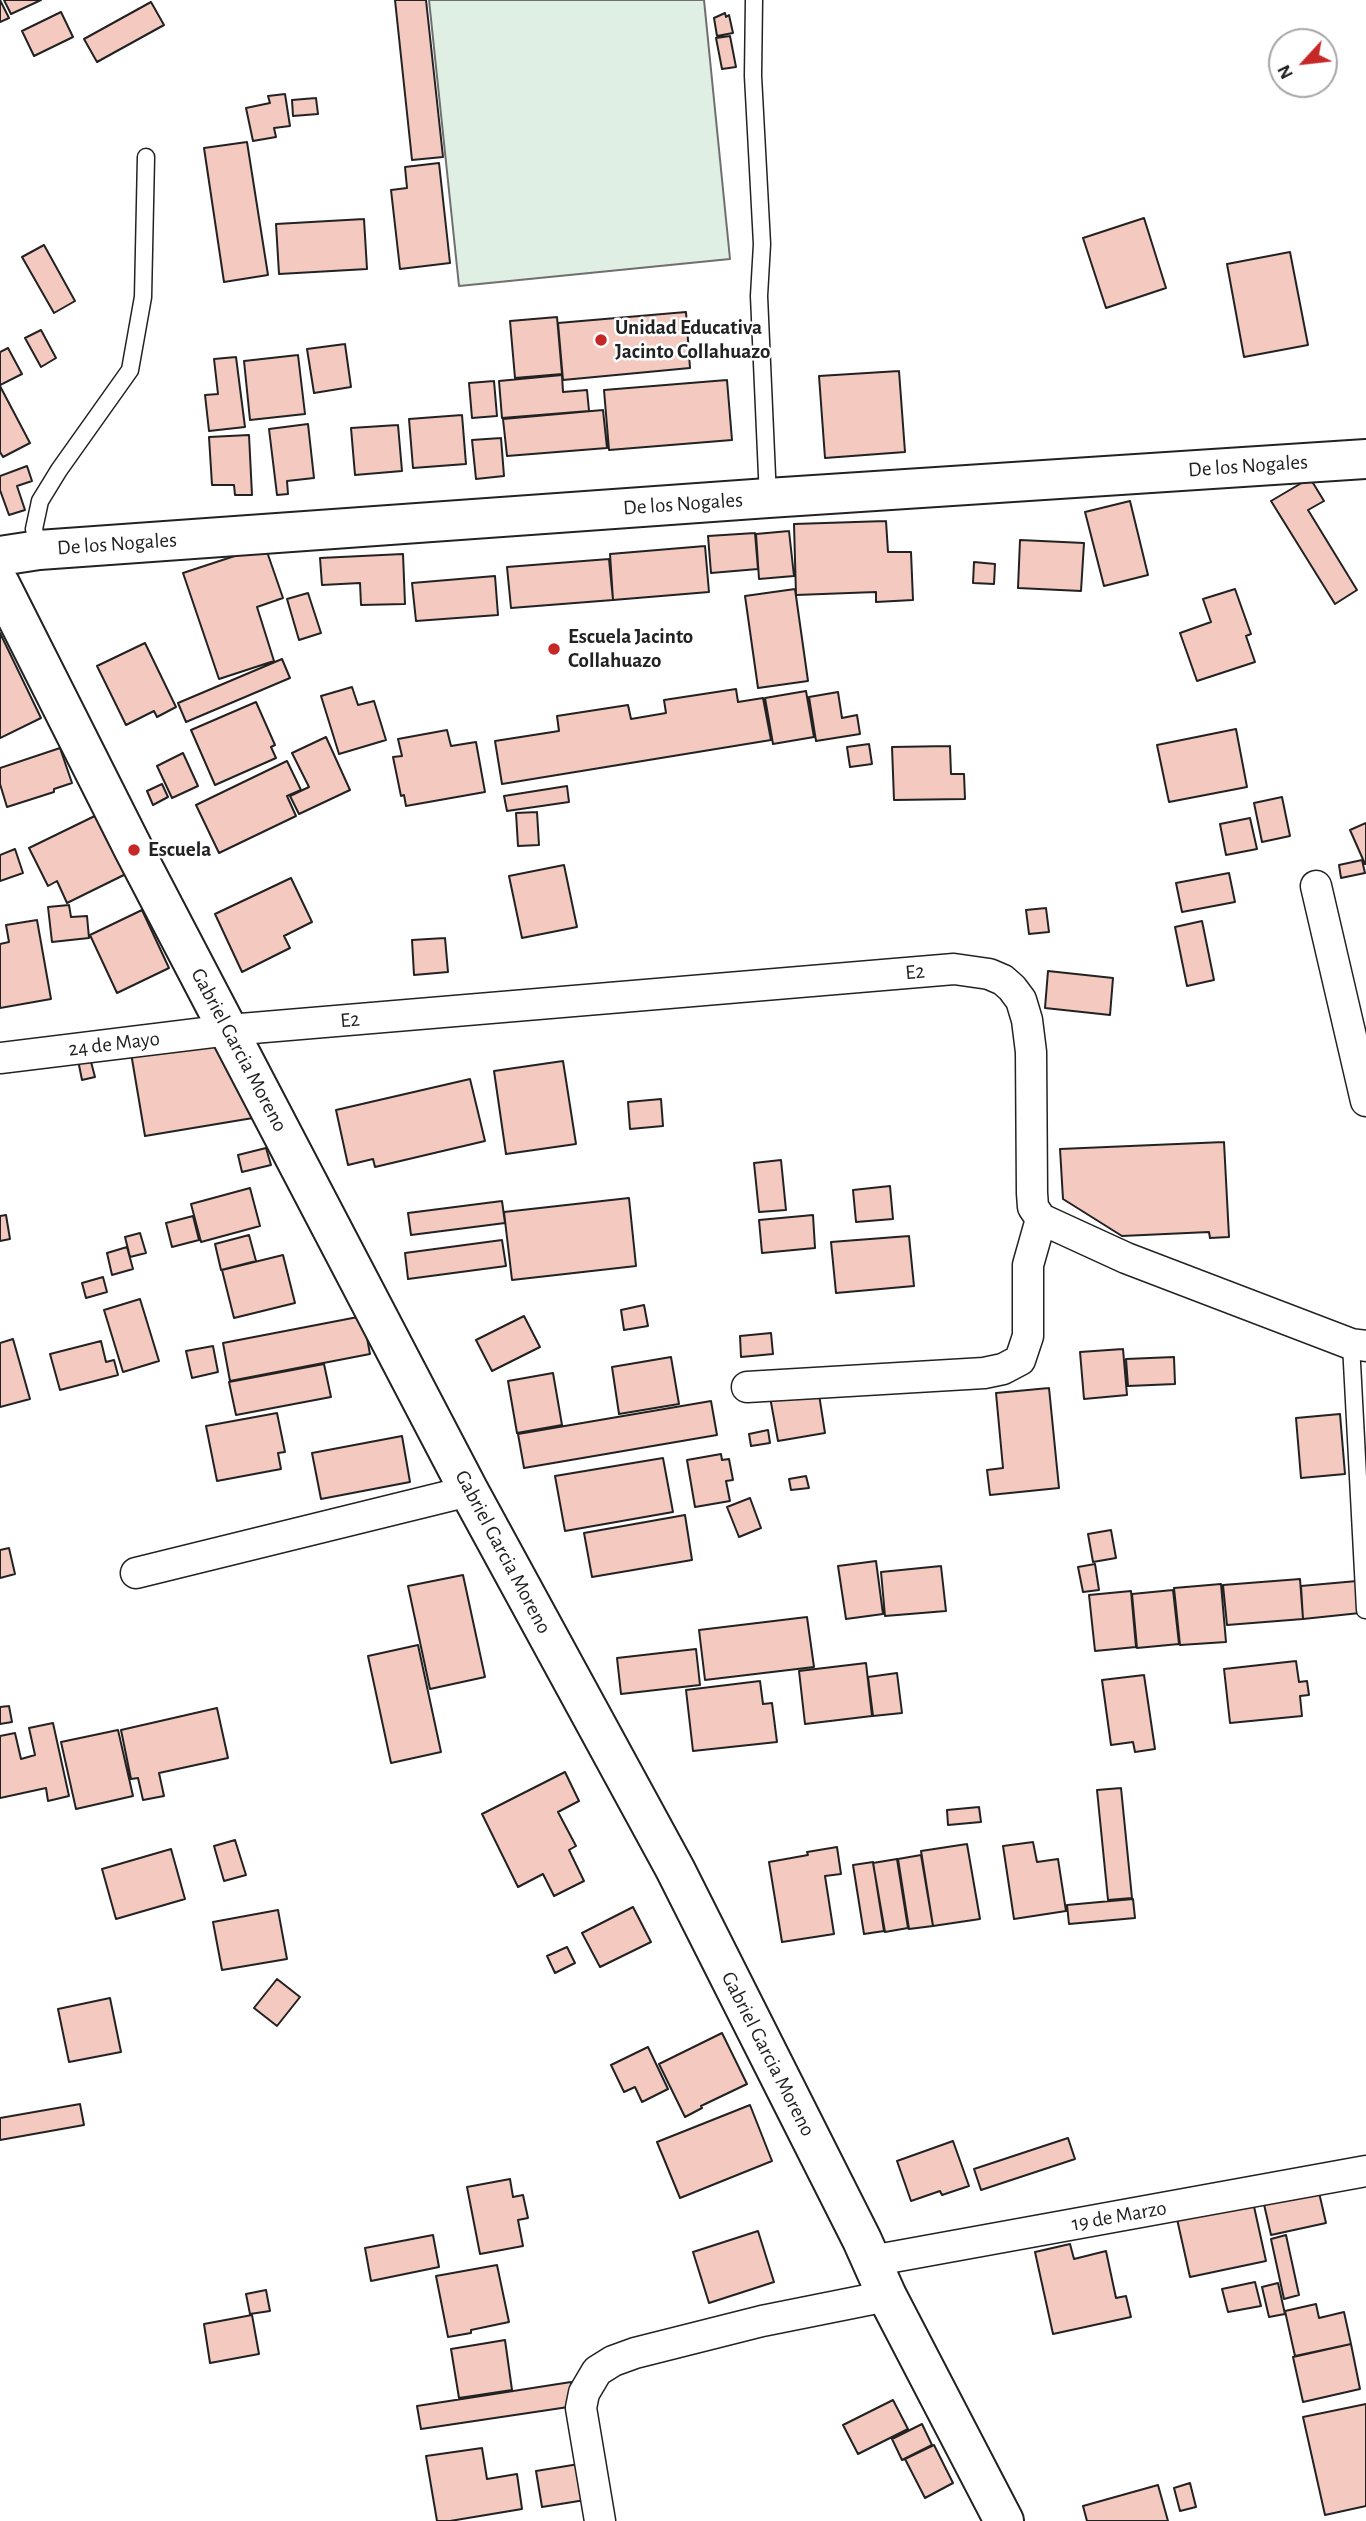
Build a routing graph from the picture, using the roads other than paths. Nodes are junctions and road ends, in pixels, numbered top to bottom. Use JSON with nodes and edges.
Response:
{"nodes":[{"id":1,"x":754,"y":0,"type":"edge"},
{"id":2,"x":146,"y":157,"type":"dead end"},
{"id":3,"x":1366,"y":459,"type":"edge"},
{"id":4,"x":768,"y":498,"type":"junction"},
{"id":5,"x":39,"y":550,"type":"junction"},
{"id":6,"x":0,"y":556,"type":"edge"},
{"id":7,"x":0,"y":584,"type":"edge"},
{"id":8,"x":1316,"y":886,"type":"dead end"},
{"id":9,"x":229,"y":1030,"type":"junction"},
{"id":10,"x":0,"y":1058,"type":"edge"},
{"id":11,"x":1366,"y":1101,"type":"edge"},
{"id":12,"x":1041,"y":1219,"type":"junction"},
{"id":13,"x":1358,"y":1345,"type":"edge"},
{"id":14,"x":747,"y":1387,"type":"dead end"},
{"id":15,"x":469,"y":1491,"type":"junction"},
{"id":16,"x":135,"y":1573,"type":"dead end"},
{"id":17,"x":1366,"y":1610,"type":"edge"},
{"id":18,"x":1366,"y":2171,"type":"edge"},
{"id":19,"x":871,"y":2261,"type":"junction"},
{"id":20,"x":887,"y":2296,"type":"junction"},
{"id":21,"x":600,"y":2521,"type":"edge"},
{"id":22,"x":1004,"y":2521,"type":"edge"}],
"edges":[{"from":1,"to":4,"type":"lane"},
{"from":2,"to":5,"type":"lane"},
{"from":3,"to":4,"type":"street","name":"De los Nogales"},
{"from":4,"to":5,"type":"street","name":"De los Nogales"},
{"from":5,"to":6,"type":"street","name":"De los Nogales"},
{"from":7,"to":9,"type":"street","name":"Gabriel Garcia Moreno"},
{"from":8,"to":11,"type":"street"},
{"from":9,"to":10,"type":"street","name":"24 de Mayo"},
{"from":9,"to":12,"type":"street","name":"E2"},
{"from":9,"to":15,"type":"street","name":"Gabriel Garcia Moreno"},
{"from":12,"to":13,"type":"street"},
{"from":12,"to":14,"type":"street"},
{"from":13,"to":17,"type":"lane"},
{"from":15,"to":16,"type":"street"},
{"from":15,"to":19,"type":"street","name":"Gabriel Garcia Moreno"},
{"from":18,"to":19,"type":"street","name":"19 de Marzo"},
{"from":19,"to":20,"type":"street","name":"Gabriel Garcia Moreno"},
{"from":20,"to":21,"type":"street"},
{"from":20,"to":22,"type":"street","name":"Gabriel Garcia Moreno"}]}
